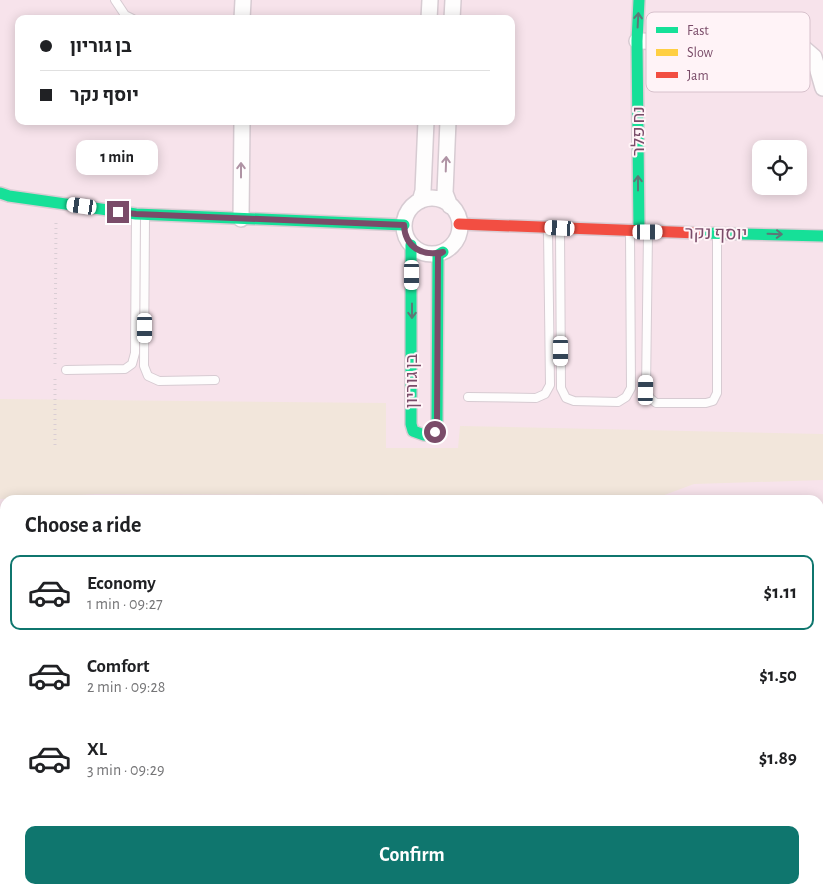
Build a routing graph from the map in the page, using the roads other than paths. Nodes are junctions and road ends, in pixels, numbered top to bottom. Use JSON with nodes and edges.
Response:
{"nodes":[{"id":1,"x":115,"y":0,"type":"edge"},
{"id":2,"x":243,"y":0,"type":"edge"},
{"id":3,"x":430,"y":0,"type":"edge"},
{"id":4,"x":452,"y":0,"type":"edge"},
{"id":5,"x":639,"y":0,"type":"edge"},
{"id":6,"x":125,"y":15,"type":"edge"},
{"id":7,"x":242,"y":15,"type":"edge"},
{"id":8,"x":429,"y":15,"type":"edge"},
{"id":9,"x":452,"y":15,"type":"edge"},
{"id":10,"x":637,"y":41,"type":"junction"},
{"id":11,"x":646,"y":41,"type":"edge"},
{"id":12,"x":810,"y":54,"type":"edge"},
{"id":13,"x":823,"y":88,"type":"edge"},
{"id":14,"x":242,"y":125,"type":"edge"},
{"id":15,"x":426,"y":125,"type":"edge"},
{"id":16,"x":448,"y":125,"type":"edge"},
{"id":17,"x":0,"y":193,"type":"edge"},
{"id":18,"x":420,"y":201,"type":"junction"},
{"id":19,"x":450,"y":206,"type":"junction"},
{"id":20,"x":141,"y":214,"type":"junction"},
{"id":21,"x":241,"y":219,"type":"junction"},
{"id":22,"x":460,"y":224,"type":"junction"},
{"id":23,"x":404,"y":225,"type":"junction"},
{"id":24,"x":548,"y":228,"type":"junction"},
{"id":25,"x":560,"y":228,"type":"junction"},
{"id":26,"x":639,"y":231,"type":"junction"},
{"id":27,"x":717,"y":232,"type":"junction"},
{"id":28,"x":823,"y":236,"type":"edge"},
{"id":29,"x":411,"y":245,"type":"junction"},
{"id":30,"x":443,"y":252,"type":"junction"},
{"id":31,"x":66,"y":370,"type":"dead end"},
{"id":32,"x":215,"y":380,"type":"dead end"},
{"id":33,"x":468,"y":396,"type":"dead end"}],
"edges":[{"from":1,"to":6,"type":"lane"},
{"from":2,"to":7,"type":"street"},
{"from":3,"to":8,"type":"street"},
{"from":4,"to":9,"type":"street"},
{"from":10,"to":5,"type":"main road","name":"נח פלר","one_way":true},
{"from":10,"to":11,"type":"street"},
{"from":26,"to":10,"type":"main road","name":"נח פלר","one_way":true},
{"from":12,"to":13,"type":"street"},
{"from":21,"to":14,"type":"street","one_way":true},
{"from":15,"to":18,"type":"street"},
{"from":19,"to":16,"type":"street","one_way":true},
{"from":17,"to":20,"type":"main road"},
{"from":18,"to":19,"type":"street"},
{"from":18,"to":23,"type":"street"},
{"from":19,"to":22,"type":"street"},
{"from":20,"to":21,"type":"main road"},
{"from":20,"to":31,"type":"lane"},
{"from":20,"to":32,"type":"lane"},
{"from":21,"to":23,"type":"main road"},
{"from":22,"to":24,"type":"main road","name":"יוסף נקר"},
{"from":22,"to":30,"type":"street"},
{"from":23,"to":29,"type":"street"},
{"from":24,"to":25,"type":"main road","name":"יוסף נקר"},
{"from":24,"to":33,"type":"lane"},
{"from":25,"to":26,"type":"main road","name":"יוסף נקר"},
{"from":25,"to":26,"type":"lane"},
{"from":26,"to":27,"type":"main road","name":"יוסף נקר"},
{"from":26,"to":27,"type":"lane"},
{"from":27,"to":28,"type":"main road","name":"יוסף נקר","one_way":true},
{"from":29,"to":30,"type":"street"},
{"from":29,"to":30,"type":"main road","name":"בן גוריון","one_way":true}]}
